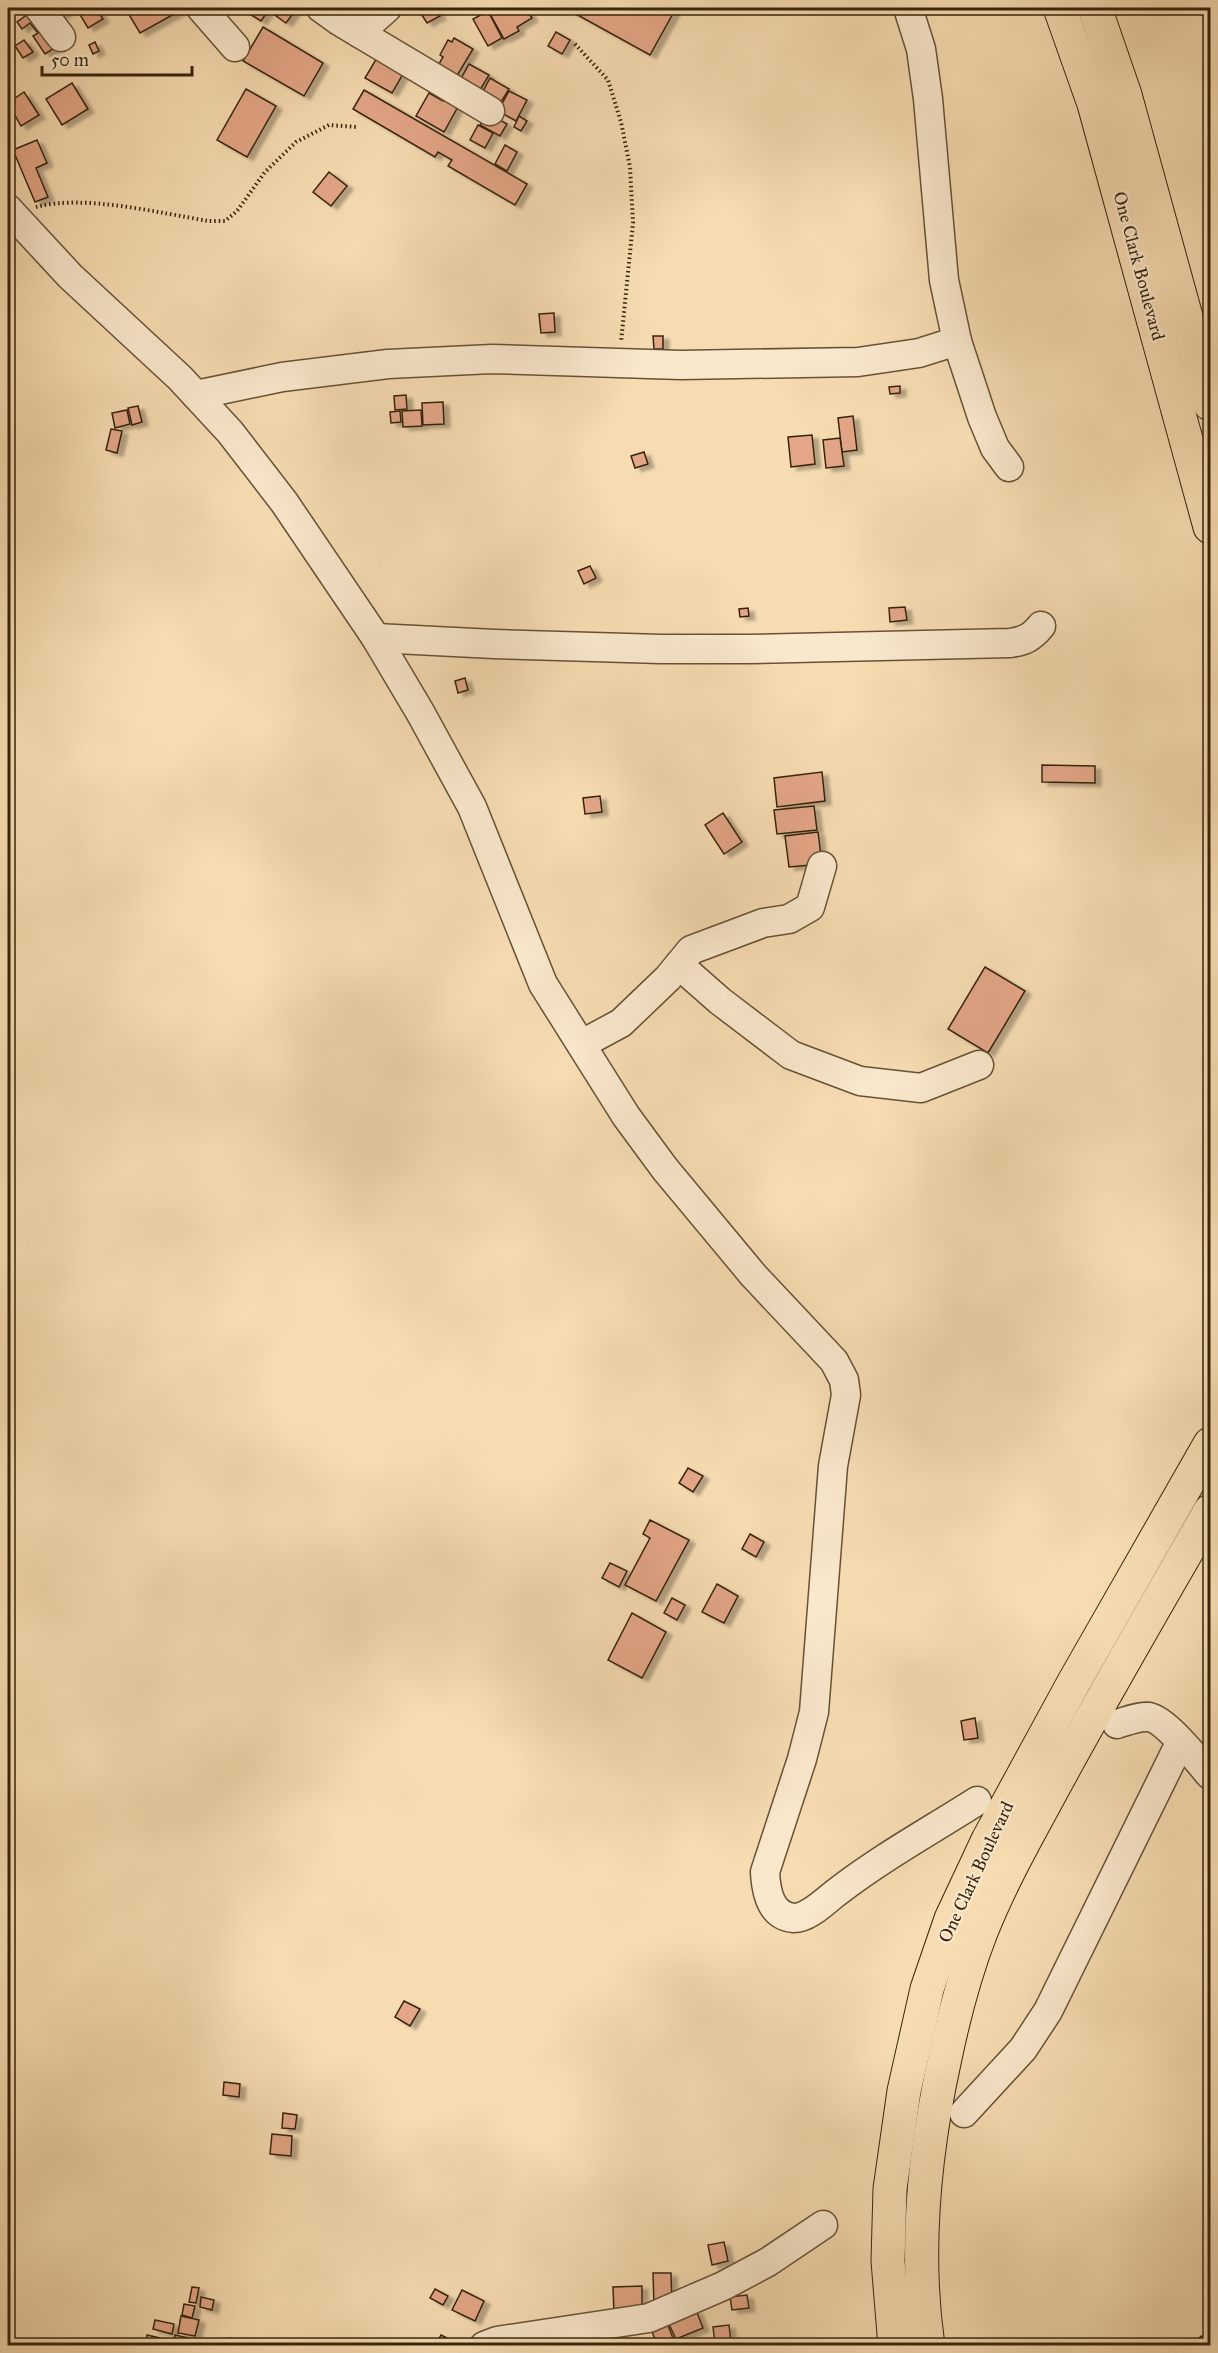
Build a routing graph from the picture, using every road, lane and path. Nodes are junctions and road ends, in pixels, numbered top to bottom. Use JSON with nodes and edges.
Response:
{"nodes":[{"id":1,"x":39,"y":8,"type":"edge"},
{"id":2,"x":201,"y":8,"type":"edge"},
{"id":3,"x":321,"y":8,"type":"edge"},
{"id":4,"x":387,"y":8,"type":"edge"},
{"id":5,"x":908,"y":8,"type":"edge"},
{"id":6,"x":1060,"y":8,"type":"edge"},
{"id":7,"x":1095,"y":8,"type":"edge"},
{"id":8,"x":359,"y":33,"type":"junction"},
{"id":9,"x":61,"y":37,"type":"dead end"},
{"id":10,"x":575,"y":45,"type":"dead end"},
{"id":11,"x":235,"y":47,"type":"dead end"},
{"id":12,"x":490,"y":111,"type":"dead end"},
{"id":13,"x":357,"y":127,"type":"dead end"},
{"id":14,"x":10,"y":211,"type":"edge"},
{"id":15,"x":957,"y":341,"type":"junction"},
{"id":16,"x":619,"y":363,"type":"junction"},
{"id":17,"x":196,"y":395,"type":"junction"},
{"id":18,"x":1210,"y":404,"type":"edge"},
{"id":19,"x":1009,"y":466,"type":"dead end"},
{"id":20,"x":1210,"y":527,"type":"edge"},
{"id":21,"x":1041,"y":626,"type":"dead end"},
{"id":22,"x":376,"y":638,"type":"junction"},
{"id":23,"x":822,"y":866,"type":"dead end"},
{"id":24,"x":679,"y":965,"type":"junction"},
{"id":25,"x":582,"y":1044,"type":"junction"},
{"id":26,"x":979,"y":1065,"type":"dead end"},
{"id":27,"x":1210,"y":1444,"type":"edge"},
{"id":28,"x":1210,"y":1511,"type":"edge"},
{"id":29,"x":1117,"y":1724,"type":"dead end"},
{"id":30,"x":1180,"y":1743,"type":"junction"},
{"id":31,"x":1210,"y":1775,"type":"edge"},
{"id":32,"x":977,"y":1801,"type":"dead end"},
{"id":33,"x":964,"y":2113,"type":"dead end"},
{"id":34,"x":823,"y":2225,"type":"dead end"},
{"id":35,"x":484,"y":2346,"type":"edge"},
{"id":36,"x":895,"y":2346,"type":"edge"},
{"id":37,"x":928,"y":2346,"type":"edge"}],
"edges":[{"from":1,"to":9,"type":"street"},
{"from":2,"to":11,"type":"street"},
{"from":3,"to":8,"type":"street"},
{"from":4,"to":8,"type":"street"},
{"from":5,"to":15,"type":"street"},
{"from":6,"to":20,"type":"main road","name":"One Clark Boulevard"},
{"from":7,"to":18,"type":"main road","name":"One Clark Boulevard"},
{"from":8,"to":12,"type":"street"},
{"from":10,"to":16,"type":"path"},
{"from":13,"to":14,"type":"path"},
{"from":14,"to":17,"type":"street"},
{"from":15,"to":16,"type":"street"},
{"from":15,"to":19,"type":"street"},
{"from":16,"to":17,"type":"street"},
{"from":17,"to":22,"type":"street"},
{"from":21,"to":22,"type":"street"},
{"from":22,"to":25,"type":"street"},
{"from":23,"to":24,"type":"street"},
{"from":24,"to":25,"type":"street"},
{"from":24,"to":26,"type":"street"},
{"from":25,"to":32,"type":"street"},
{"from":27,"to":36,"type":"main road","name":"One Clark Boulevard"},
{"from":28,"to":37,"type":"main road","name":"One Clark Boulevard"},
{"from":29,"to":30,"type":"street"},
{"from":30,"to":31,"type":"street"},
{"from":30,"to":33,"type":"street"},
{"from":34,"to":35,"type":"street"}]}
